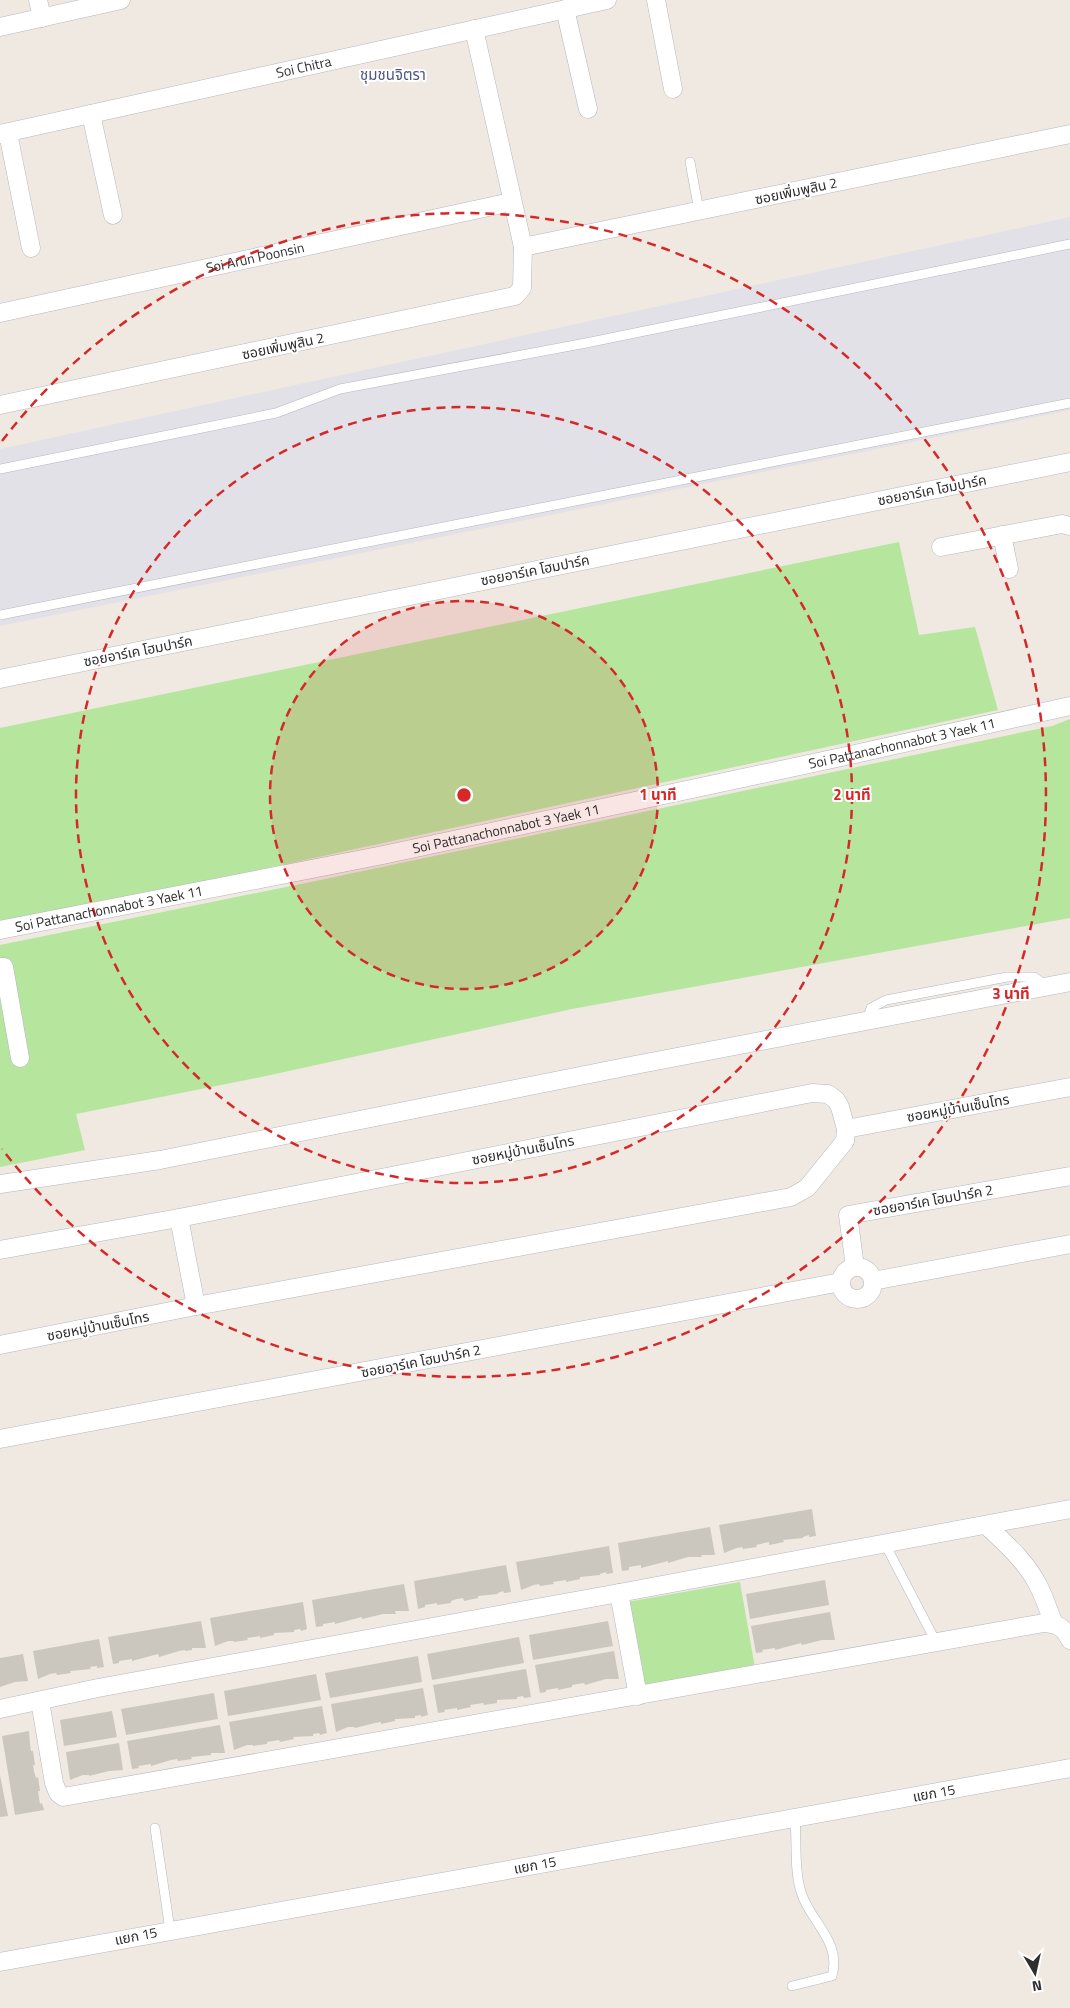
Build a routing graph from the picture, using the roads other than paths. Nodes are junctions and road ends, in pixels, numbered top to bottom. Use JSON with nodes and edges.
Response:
{"nodes":[{"id":1,"x":38,"y":0,"type":"edge"},
{"id":2,"x":121,"y":0,"type":"edge"},
{"id":3,"x":608,"y":0,"type":"edge"},
{"id":4,"x":656,"y":0,"type":"edge"},
{"id":5,"x":565,"y":9,"type":"junction"},
{"id":6,"x":42,"y":18,"type":"junction"},
{"id":7,"x":0,"y":27,"type":"edge"},
{"id":8,"x":474,"y":29,"type":"junction"},
{"id":9,"x":673,"y":89,"type":"dead end"},
{"id":10,"x":588,"y":109,"type":"dead end"},
{"id":11,"x":91,"y":114,"type":"junction"},
{"id":12,"x":4,"y":134,"type":"edge"},
{"id":13,"x":1070,"y":134,"type":"edge"},
{"id":14,"x":690,"y":162,"type":"dead end"},
{"id":15,"x":511,"y":202,"type":"junction"},
{"id":16,"x":700,"y":211,"type":"junction"},
{"id":17,"x":113,"y":215,"type":"dead end"},
{"id":18,"x":1070,"y":244,"type":"edge"},
{"id":19,"x":523,"y":247,"type":"junction"},
{"id":20,"x":32,"y":248,"type":"dead end"},
{"id":21,"x":0,"y":313,"type":"edge"},
{"id":22,"x":1070,"y":403,"type":"edge"},
{"id":23,"x":0,"y":405,"type":"edge"},
{"id":24,"x":1070,"y":462,"type":"edge"},
{"id":25,"x":0,"y":469,"type":"edge"},
{"id":26,"x":1070,"y":526,"type":"edge"},
{"id":27,"x":1002,"y":535,"type":"junction"},
{"id":28,"x":941,"y":547,"type":"dead end"},
{"id":29,"x":1009,"y":569,"type":"dead end"},
{"id":30,"x":0,"y":615,"type":"edge"},
{"id":31,"x":0,"y":679,"type":"edge"},
{"id":32,"x":1070,"y":706,"type":"edge"},
{"id":33,"x":0,"y":930,"type":"edge"},
{"id":34,"x":0,"y":967,"type":"edge"},
{"id":35,"x":1070,"y":982,"type":"edge"},
{"id":36,"x":20,"y":1058,"type":"dead end"},
{"id":37,"x":1070,"y":1087,"type":"edge"},
{"id":38,"x":846,"y":1129,"type":"junction"},
{"id":39,"x":1070,"y":1176,"type":"edge"},
{"id":40,"x":0,"y":1184,"type":"edge"},
{"id":41,"x":179,"y":1218,"type":"junction"},
{"id":42,"x":1070,"y":1244,"type":"edge"},
{"id":43,"x":0,"y":1250,"type":"edge"},
{"id":44,"x":855,"y":1267,"type":"junction"},
{"id":45,"x":873,"y":1281,"type":"junction"},
{"id":46,"x":841,"y":1282,"type":"junction"},
{"id":47,"x":196,"y":1306,"type":"junction"},
{"id":48,"x":0,"y":1345,"type":"edge"},
{"id":49,"x":0,"y":1439,"type":"edge"},
{"id":50,"x":1070,"y":1509,"type":"edge"},
{"id":51,"x":986,"y":1525,"type":"junction"},
{"id":52,"x":885,"y":1544,"type":"junction"},
{"id":53,"x":618,"y":1594,"type":"junction"},
{"id":54,"x":1061,"y":1623,"type":"edge"},
{"id":55,"x":1070,"y":1640,"type":"edge"},
{"id":56,"x":936,"y":1642,"type":"junction"},
{"id":57,"x":638,"y":1696,"type":"junction"},
{"id":58,"x":40,"y":1701,"type":"junction"},
{"id":59,"x":0,"y":1709,"type":"edge"},
{"id":60,"x":1070,"y":1768,"type":"edge"},
{"id":61,"x":796,"y":1818,"type":"junction"},
{"id":62,"x":154,"y":1828,"type":"dead end"},
{"id":63,"x":170,"y":1930,"type":"junction"},
{"id":64,"x":0,"y":1962,"type":"edge"},
{"id":65,"x":792,"y":1986,"type":"dead end"}],
"edges":[{"from":1,"to":6,"type":"street"},
{"from":2,"to":6,"type":"street"},
{"from":3,"to":5,"type":"street","name":"Soi Chitra"},
{"from":4,"to":9,"type":"street"},
{"from":5,"to":8,"type":"street","name":"Soi Chitra"},
{"from":5,"to":10,"type":"street"},
{"from":6,"to":7,"type":"street"},
{"from":8,"to":11,"type":"street","name":"Soi Chitra"},
{"from":8,"to":15,"type":"street","name":"ซอยเพิ่มพูสิน 2"},
{"from":11,"to":12,"type":"street","name":"Soi Chitra"},
{"from":11,"to":17,"type":"street"},
{"from":12,"to":20,"type":"street"},
{"from":13,"to":16,"type":"street","name":"ซอยเพิ่มพูสิน 2"},
{"from":14,"to":16,"type":"lane"},
{"from":15,"to":19,"type":"street","name":"ซอยเพิ่มพูสิน 2"},
{"from":15,"to":21,"type":"street","name":"Soi Arun Poonsin"},
{"from":16,"to":19,"type":"street","name":"ซอยเพิ่มพูสิน 2"},
{"from":18,"to":25,"type":"lane"},
{"from":19,"to":23,"type":"street","name":"ซอยเพิ่มพูสิน 2"},
{"from":22,"to":30,"type":"lane"},
{"from":24,"to":31,"type":"street","name":"ซอยอาร์เค โฮมปาร์ค"},
{"from":26,"to":27,"type":"street"},
{"from":27,"to":28,"type":"street"},
{"from":27,"to":29,"type":"street"},
{"from":32,"to":33,"type":"street","name":"Soi Pattanachonnabot 3 Yaek 11"},
{"from":34,"to":36,"type":"street"},
{"from":35,"to":40,"type":"street"},
{"from":37,"to":38,"type":"street","name":"ซอยหมู่บ้านเซ็นโทร"},
{"from":38,"to":41,"type":"street","name":"ซอยหมู่บ้านเซ็นโทร"},
{"from":38,"to":47,"type":"street","name":"ซอยหมู่บ้านเซ็นโทร"},
{"from":39,"to":44,"type":"street","name":"ซอยอาร์เค โฮมปาร์ค 2"},
{"from":41,"to":43,"type":"street","name":"ซอยหมู่บ้านเซ็นโทร"},
{"from":41,"to":47,"type":"street"},
{"from":42,"to":45,"type":"street"},
{"from":44,"to":45,"type":"street"},
{"from":44,"to":46,"type":"street"},
{"from":45,"to":46,"type":"street"},
{"from":46,"to":49,"type":"street","name":"ซอยอาร์เค โฮมปาร์ค 2"},
{"from":47,"to":48,"type":"street","name":"ซอยหมู่บ้านเซ็นโทร"},
{"from":50,"to":51,"type":"street"},
{"from":51,"to":52,"type":"street"},
{"from":51,"to":54,"type":"street"},
{"from":52,"to":53,"type":"street"},
{"from":52,"to":56,"type":"lane"},
{"from":53,"to":57,"type":"street"},
{"from":53,"to":58,"type":"street"},
{"from":54,"to":55,"type":"street"},
{"from":54,"to":56,"type":"street"},
{"from":56,"to":57,"type":"street"},
{"from":57,"to":58,"type":"street"},
{"from":58,"to":59,"type":"street"},
{"from":60,"to":61,"type":"street","name":"แยก 15"},
{"from":61,"to":63,"type":"street","name":"แยก 15"},
{"from":61,"to":65,"type":"lane"},
{"from":62,"to":63,"type":"lane"},
{"from":63,"to":64,"type":"street","name":"แยก 15"}]}
